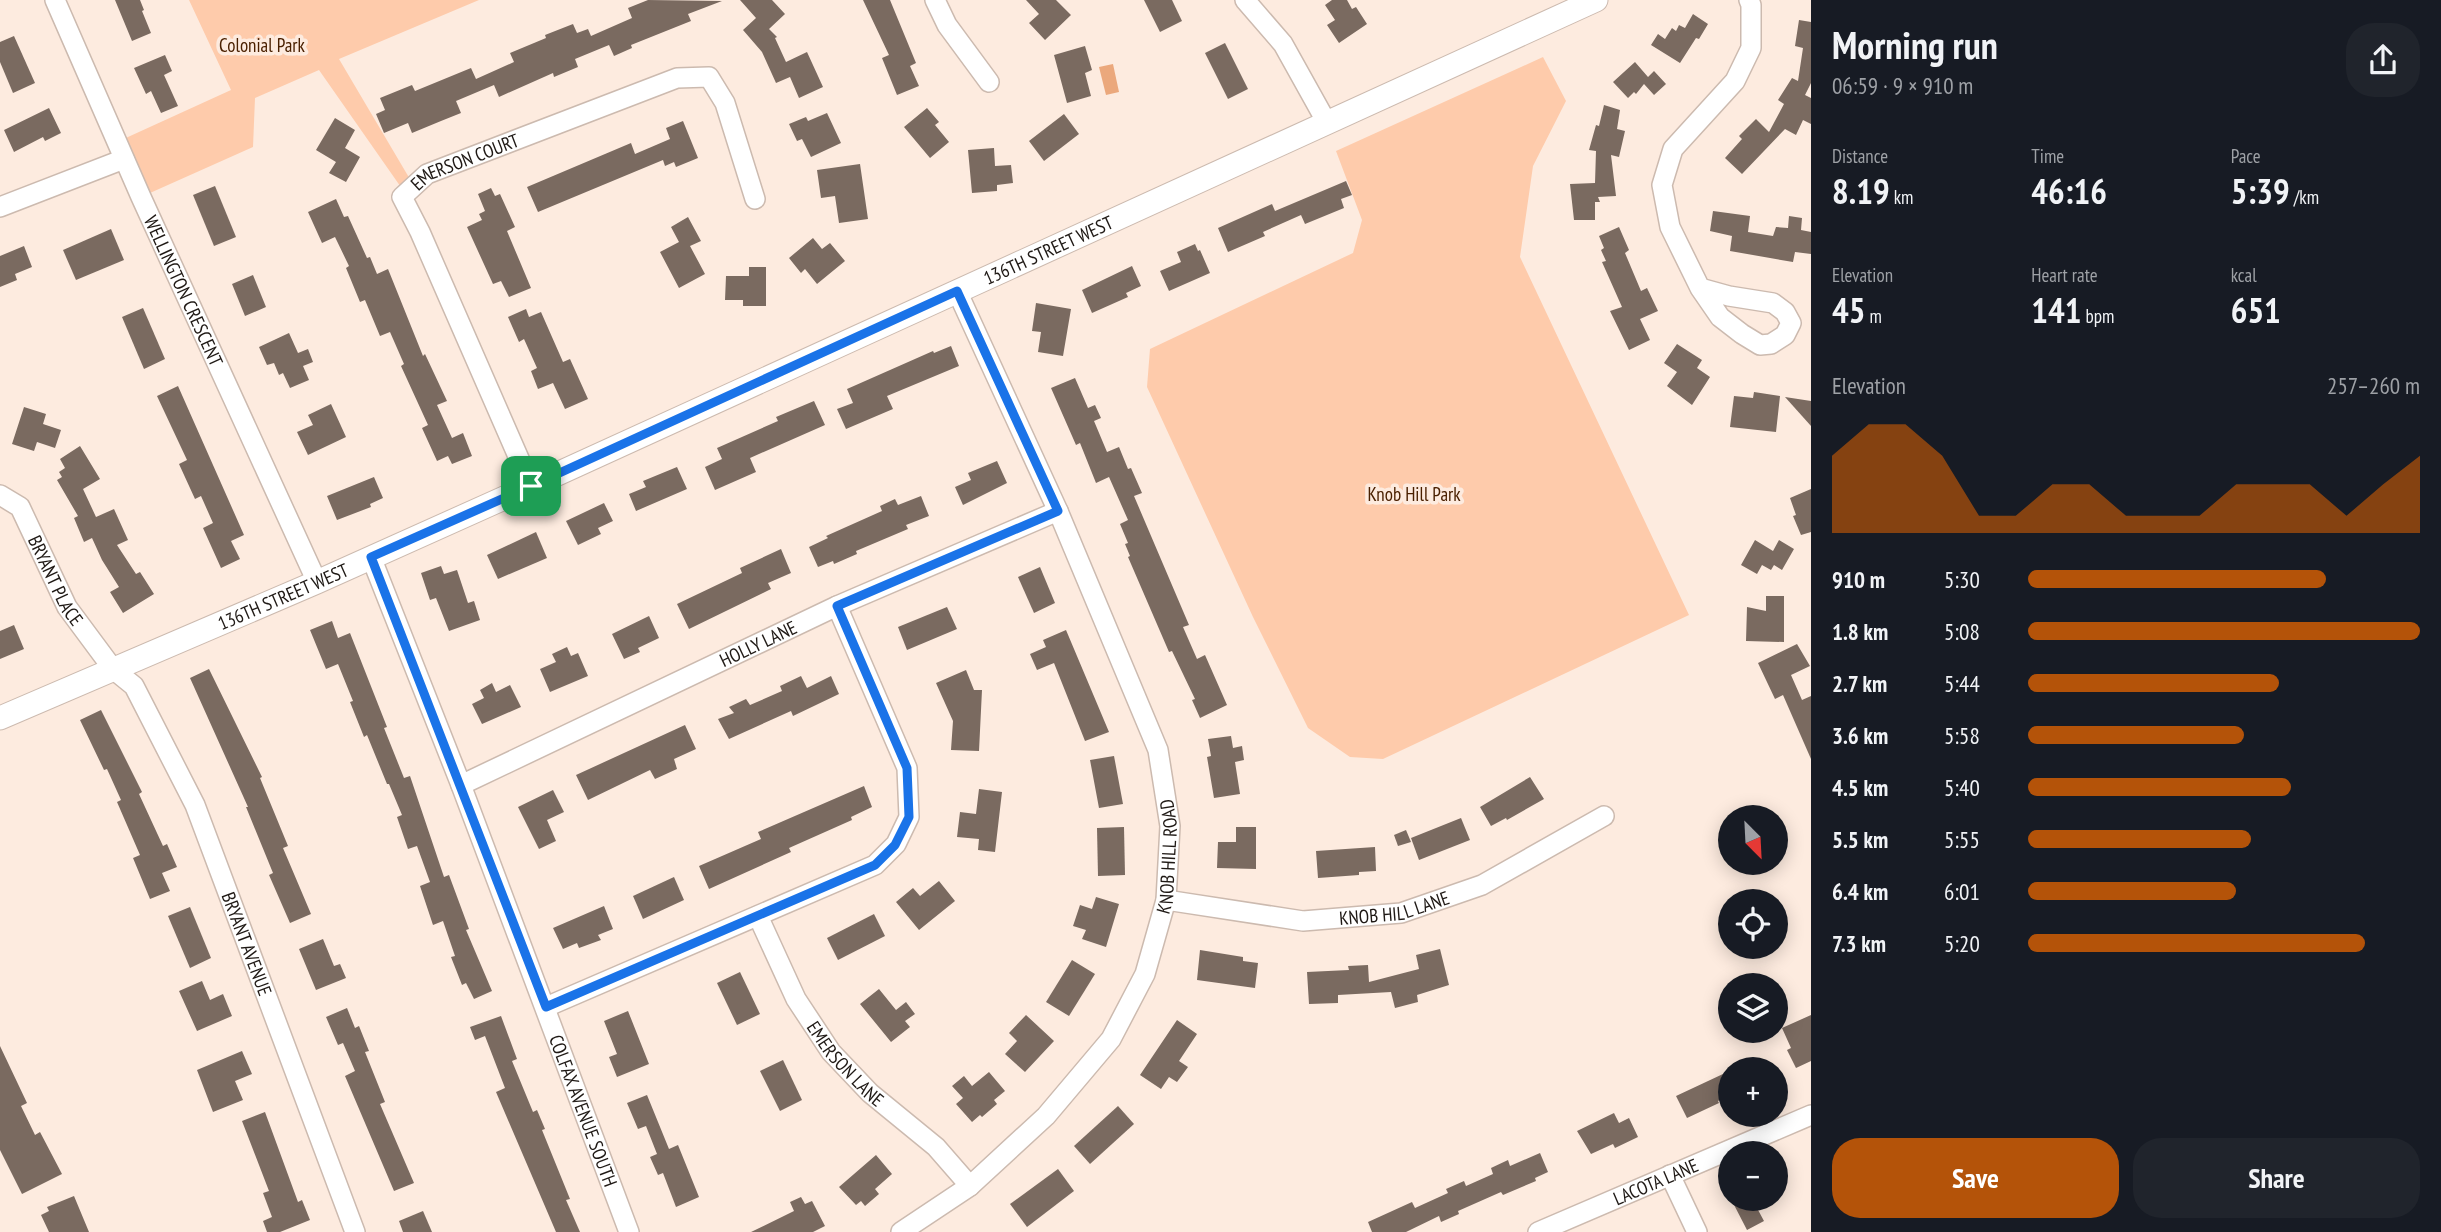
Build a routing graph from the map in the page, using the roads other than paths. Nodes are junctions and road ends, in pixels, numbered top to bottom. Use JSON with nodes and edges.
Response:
{"nodes":[{"id":1,"x":55,"y":0,"type":"edge"},
{"id":2,"x":935,"y":0,"type":"edge"},
{"id":3,"x":1245,"y":0,"type":"edge"},
{"id":4,"x":1596,"y":0,"type":"edge"},
{"id":5,"x":1749,"y":0,"type":"edge"},
{"id":6,"x":989,"y":82,"type":"dead end"},
{"id":7,"x":1327,"y":124,"type":"junction"},
{"id":8,"x":124,"y":159,"type":"junction"},
{"id":9,"x":755,"y":199,"type":"dead end"},
{"id":10,"x":0,"y":207,"type":"edge"},
{"id":11,"x":1700,"y":288,"type":"dead end"},
{"id":12,"x":957,"y":291,"type":"junction"},
{"id":13,"x":531,"y":486,"type":"junction"},
{"id":14,"x":0,"y":495,"type":"edge"},
{"id":15,"x":1058,"y":511,"type":"junction"},
{"id":16,"x":371,"y":557,"type":"junction"},
{"id":17,"x":317,"y":582,"type":"junction"},
{"id":18,"x":837,"y":606,"type":"junction"},
{"id":19,"x":113,"y":669,"type":"junction"},
{"id":20,"x":0,"y":718,"type":"edge"},
{"id":21,"x":461,"y":785,"type":"junction"},
{"id":22,"x":1604,"y":816,"type":"dead end"},
{"id":23,"x":1166,"y":900,"type":"junction"},
{"id":24,"x":758,"y":916,"type":"junction"},
{"id":25,"x":546,"y":1007,"type":"junction"},
{"id":26,"x":1811,"y":1115,"type":"edge"},
{"id":27,"x":1670,"y":1175,"type":"junction"},
{"id":28,"x":970,"y":1186,"type":"junction"},
{"id":29,"x":355,"y":1232,"type":"edge"},
{"id":30,"x":629,"y":1232,"type":"edge"},
{"id":31,"x":901,"y":1232,"type":"edge"},
{"id":32,"x":1538,"y":1232,"type":"edge"},
{"id":33,"x":1697,"y":1232,"type":"edge"}],
"edges":[{"from":1,"to":8,"type":"street","name":"WELLINGTON CRESCENT"},
{"from":2,"to":6,"type":"street"},
{"from":3,"to":7,"type":"street"},
{"from":4,"to":7,"type":"street","name":"136TH STREET WEST"},
{"from":5,"to":11,"type":"street"},
{"from":7,"to":12,"type":"street","name":"136TH STREET WEST"},
{"from":8,"to":10,"type":"street"},
{"from":8,"to":17,"type":"street","name":"WELLINGTON CRESCENT"},
{"from":9,"to":13,"type":"street","name":"EMERSON COURT"},
{"from":12,"to":13,"type":"street","name":"136TH STREET WEST"},
{"from":12,"to":15,"type":"street","name":"KNOB HILL ROAD"},
{"from":13,"to":16,"type":"street","name":"136TH STREET WEST"},
{"from":14,"to":19,"type":"street","name":"BRYANT PLACE"},
{"from":15,"to":18,"type":"street","name":"HOLLY LANE"},
{"from":15,"to":23,"type":"street","name":"KNOB HILL ROAD"},
{"from":16,"to":17,"type":"street","name":"136TH STREET WEST"},
{"from":16,"to":21,"type":"street","name":"COLFAX AVENUE SOUTH"},
{"from":17,"to":19,"type":"street","name":"136TH STREET WEST"},
{"from":18,"to":21,"type":"street","name":"HOLLY LANE"},
{"from":18,"to":24,"type":"street"},
{"from":19,"to":20,"type":"street","name":"136TH STREET WEST"},
{"from":19,"to":29,"type":"street","name":"BRYANT AVENUE"},
{"from":21,"to":25,"type":"street","name":"COLFAX AVENUE SOUTH"},
{"from":22,"to":23,"type":"street","name":"KNOB HILL LANE"},
{"from":23,"to":28,"type":"street","name":"KNOB HILL ROAD"},
{"from":24,"to":25,"type":"street"},
{"from":24,"to":28,"type":"street","name":"EMERSON LANE"},
{"from":25,"to":30,"type":"street","name":"COLFAX AVENUE SOUTH"},
{"from":26,"to":27,"type":"street","name":"LACOTA LANE"},
{"from":27,"to":32,"type":"street","name":"LACOTA LANE"},
{"from":27,"to":33,"type":"street"},
{"from":28,"to":31,"type":"street","name":"KNOB HILL ROAD"}]}
